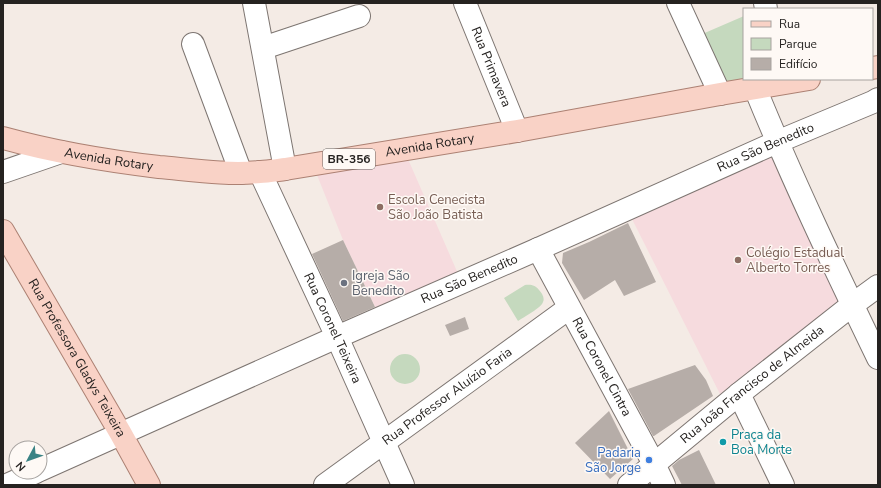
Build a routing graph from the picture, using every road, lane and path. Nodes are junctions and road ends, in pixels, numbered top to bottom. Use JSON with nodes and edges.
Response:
{"nodes":[{"id":1,"x":254,"y":3,"type":"edge"},
{"id":2,"x":465,"y":3,"type":"edge"},
{"id":3,"x":678,"y":3,"type":"edge"},
{"id":4,"x":360,"y":16,"type":"dead end"},
{"id":5,"x":193,"y":44,"type":"dead end"},
{"id":6,"x":263,"y":48,"type":"junction"},
{"id":7,"x":795,"y":80,"type":"edge"},
{"id":8,"x":781,"y":81,"type":"edge"},
{"id":9,"x":755,"y":88,"type":"junction"},
{"id":10,"x":720,"y":94,"type":"junction"},
{"id":11,"x":878,"y":99,"type":"edge"},
{"id":12,"x":517,"y":131,"type":"junction"},
{"id":13,"x":3,"y":138,"type":"edge"},
{"id":14,"x":777,"y":142,"type":"junction"},
{"id":15,"x":61,"y":152,"type":"junction"},
{"id":16,"x":285,"y":169,"type":"junction"},
{"id":17,"x":3,"y":172,"type":"edge"},
{"id":18,"x":251,"y":172,"type":"junction"},
{"id":19,"x":3,"y":231,"type":"edge"},
{"id":20,"x":538,"y":249,"type":"junction"},
{"id":21,"x":878,"y":286,"type":"edge"},
{"id":22,"x":852,"y":305,"type":"junction"},
{"id":23,"x":569,"y":308,"type":"junction"},
{"id":24,"x":337,"y":337,"type":"junction"},
{"id":25,"x":878,"y":358,"type":"edge"},
{"id":26,"x":739,"y":394,"type":"junction"},
{"id":27,"x":121,"y":434,"type":"junction"},
{"id":28,"x":384,"y":442,"type":"junction"},
{"id":29,"x":654,"y":464,"type":"junction"},
{"id":30,"x":48,"y":466,"type":"edge"},
{"id":31,"x":18,"y":480,"type":"edge"},
{"id":32,"x":7,"y":485,"type":"edge"},
{"id":33,"x":149,"y":485,"type":"edge"},
{"id":34,"x":325,"y":485,"type":"edge"},
{"id":35,"x":403,"y":485,"type":"edge"},
{"id":36,"x":629,"y":485,"type":"edge"},
{"id":37,"x":664,"y":485,"type":"edge"},
{"id":38,"x":783,"y":485,"type":"edge"}],
"edges":[{"from":1,"to":6,"type":"street"},
{"from":2,"to":12,"type":"street","name":"Rua Primavera"},
{"from":3,"to":10,"type":"street"},
{"from":4,"to":6,"type":"street"},
{"from":5,"to":18,"type":"street","name":"Rua Coronel Teixeira"},
{"from":6,"to":16,"type":"street"},
{"from":7,"to":8,"type":"main road","name":"Avenida Rotary","number":"BR-356"},
{"from":8,"to":9,"type":"main road","name":"Avenida Rotary","number":"BR-356"},
{"from":9,"to":10,"type":"main road","name":"Avenida Rotary","number":"BR-356"},
{"from":9,"to":14,"type":"street"},
{"from":10,"to":12,"type":"main road","name":"Avenida Rotary","number":"BR-356"},
{"from":11,"to":14,"type":"street","name":"Rua São Benedito"},
{"from":12,"to":16,"type":"main road","name":"Avenida Rotary","number":"BR-356"},
{"from":13,"to":15,"type":"main road","name":"Avenida Rotary","number":"BR-356"},
{"from":14,"to":20,"type":"street","name":"Rua São Benedito"},
{"from":14,"to":22,"type":"street"},
{"from":15,"to":17,"type":"street"},
{"from":15,"to":18,"type":"main road","name":"Avenida Rotary","number":"BR-356"},
{"from":16,"to":18,"type":"main road","name":"Avenida Rotary","number":"BR-356"},
{"from":18,"to":24,"type":"street","name":"Rua Coronel Teixeira"},
{"from":19,"to":27,"type":"main road","name":"Rua Professora Gladys Teixeira"},
{"from":20,"to":23,"type":"street","name":"Rua Coronel Cintra"},
{"from":20,"to":24,"type":"street","name":"Rua São Benedito"},
{"from":21,"to":22,"type":"street","name":"Rua João Francisco de Almeida"},
{"from":22,"to":25,"type":"street"},
{"from":22,"to":26,"type":"street","name":"Rua João Francisco de Almeida"},
{"from":23,"to":28,"type":"street","name":"Rua Professor Aluízio Faria"},
{"from":23,"to":29,"type":"street","name":"Rua Coronel Cintra"},
{"from":24,"to":27,"type":"street","name":"Rua São Benedito"},
{"from":24,"to":28,"type":"street","name":"Rua Coronel Teixeira"},
{"from":26,"to":29,"type":"street","name":"Rua João Francisco de Almeida"},
{"from":26,"to":38,"type":"street"},
{"from":27,"to":30,"type":"street","name":"Rua São Benedito"},
{"from":27,"to":33,"type":"main road","name":"Rua Professora Gladys Teixeira"},
{"from":28,"to":34,"type":"street","name":"Rua Professor Aluízio Faria"},
{"from":28,"to":35,"type":"street","name":"Rua Coronel Teixeira"},
{"from":29,"to":36,"type":"street","name":"Rua João Francisco de Almeida"},
{"from":29,"to":37,"type":"street","name":"Rua Coronel Cintra"},
{"from":31,"to":32,"type":"street"}]}
